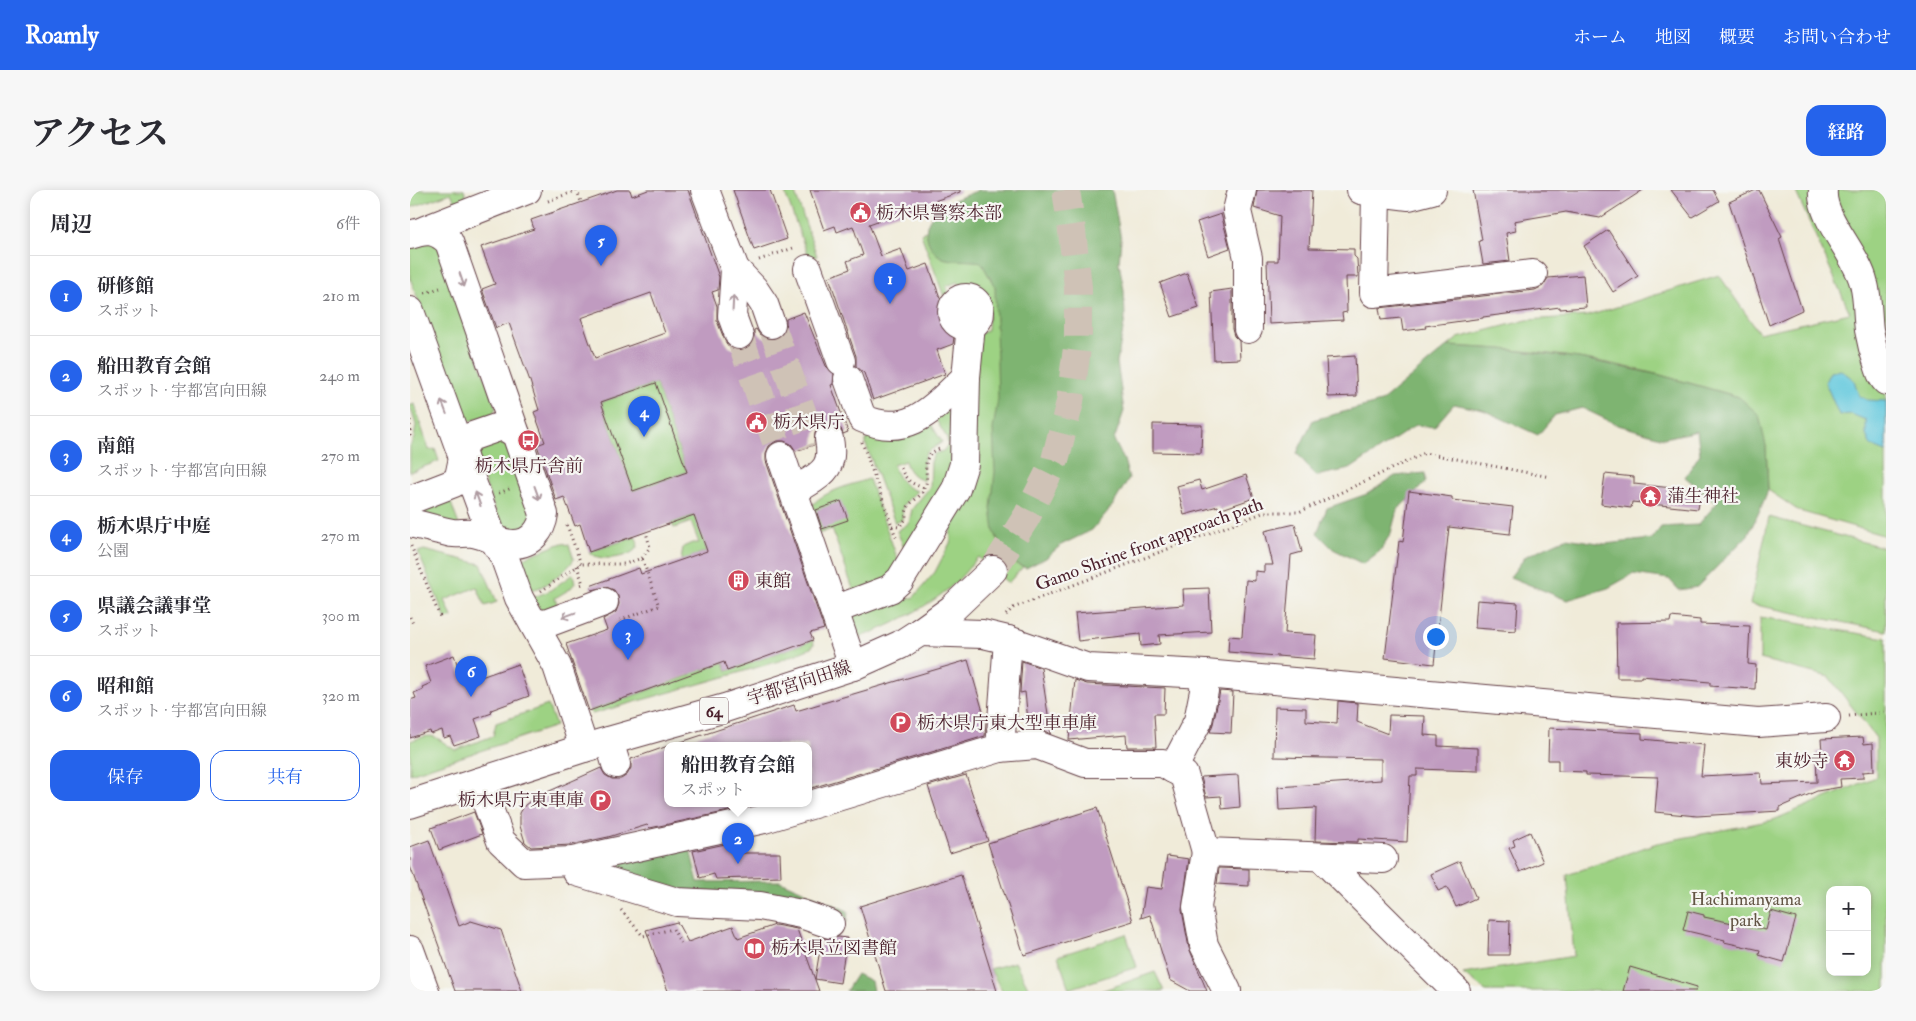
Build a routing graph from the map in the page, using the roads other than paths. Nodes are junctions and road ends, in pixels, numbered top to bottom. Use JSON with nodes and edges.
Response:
{"nodes":[{"id":1,"x":705,"y":190,"type":"edge"},
{"id":2,"x":1242,"y":190,"type":"edge"},
{"id":3,"x":1432,"y":190,"type":"edge"},
{"id":4,"x":1823,"y":190,"type":"edge"},
{"id":5,"x":1369,"y":192,"type":"edge"},
{"id":6,"x":534,"y":197,"type":"edge"},
{"id":7,"x":447,"y":202,"type":"dead end"},
{"id":8,"x":474,"y":209,"type":"junction"},
{"id":9,"x":415,"y":227,"type":"edge"},
{"id":10,"x":451,"y":248,"type":"junction"},
{"id":11,"x":802,"y":258,"type":"road end"},
{"id":12,"x":747,"y":265,"type":"junction"},
{"id":13,"x":1533,"y":274,"type":"dead end"},
{"id":14,"x":410,"y":311,"type":"edge"},
{"id":15,"x":779,"y":321,"type":"tunnel mouth"},
{"id":16,"x":971,"y":325,"type":"dead end"},
{"id":17,"x":1248,"y":329,"type":"dead end"},
{"id":18,"x":739,"y":335,"type":"tunnel mouth"},
{"id":19,"x":966,"y":377,"type":"junction"},
{"id":20,"x":1886,"y":381,"type":"edge"},
{"id":21,"x":516,"y":434,"type":"junction"},
{"id":22,"x":822,"y":442,"type":"tunnel mouth"},
{"id":23,"x":462,"y":455,"type":"junction"},
{"id":24,"x":781,"y":456,"type":"tunnel mouth"},
{"id":25,"x":798,"y":488,"type":"junction"},
{"id":26,"x":410,"y":500,"type":"edge"},
{"id":27,"x":410,"y":522,"type":"edge"},
{"id":28,"x":493,"y":539,"type":"junction"},
{"id":29,"x":993,"y":570,"type":"tunnel mouth"},
{"id":30,"x":834,"y":610,"type":"junction"},
{"id":31,"x":609,"y":612,"type":"road end"},
{"id":32,"x":533,"y":622,"type":"junction"},
{"id":33,"x":920,"y":632,"type":"junction"},
{"id":34,"x":1008,"y":640,"type":"junction"},
{"id":35,"x":853,"y":666,"type":"junction"},
{"id":36,"x":1205,"y":674,"type":"junction"},
{"id":37,"x":1826,"y":718,"type":"road end"},
{"id":38,"x":1000,"y":748,"type":"junction"},
{"id":39,"x":603,"y":751,"type":"junction"},
{"id":40,"x":1173,"y":769,"type":"junction"},
{"id":41,"x":479,"y":782,"type":"junction"},
{"id":42,"x":410,"y":804,"type":"edge"},
{"id":43,"x":812,"y":805,"type":"edge"},
{"id":44,"x":804,"y":807,"type":"edge"},
{"id":45,"x":1206,"y":852,"type":"junction"},
{"id":46,"x":1321,"y":857,"type":"junction"},
{"id":47,"x":1383,"y":859,"type":"dead end"},
{"id":48,"x":574,"y":861,"type":"junction"},
{"id":49,"x":830,"y":924,"type":"dead end"},
{"id":50,"x":410,"y":950,"type":"edge"},
{"id":51,"x":419,"y":989,"type":"edge"},
{"id":52,"x":1227,"y":991,"type":"edge"},
{"id":53,"x":1456,"y":991,"type":"edge"}],
"edges":[{"from":1,"to":12,"type":"street"},
{"from":2,"to":17,"type":"street"},
{"from":3,"to":5,"type":"street"},
{"from":4,"to":20,"type":"street"},
{"from":5,"to":13,"type":"street"},
{"from":6,"to":8,"type":"street"},
{"from":7,"to":9,"type":"street"},
{"from":8,"to":9,"type":"street"},
{"from":8,"to":10,"type":"street"},
{"from":9,"to":10,"type":"street"},
{"from":10,"to":21,"type":"street","one_way":true},
{"from":11,"to":19,"type":"street"},
{"from":12,"to":15,"type":"street"},
{"from":18,"to":12,"type":"street","one_way":true},
{"from":23,"to":14,"type":"street","one_way":true},
{"from":16,"to":19,"type":"street"},
{"from":19,"to":30,"type":"street"},
{"from":21,"to":23,"type":"street"},
{"from":21,"to":28,"type":"street","one_way":true},
{"from":22,"to":25,"type":"street"},
{"from":23,"to":26,"type":"street"},
{"from":28,"to":23,"type":"street","one_way":true},
{"from":24,"to":25,"type":"street"},
{"from":25,"to":30,"type":"street"},
{"from":27,"to":28,"type":"street"},
{"from":28,"to":32,"type":"street"},
{"from":29,"to":33,"type":"street","name":"宇都宮向田線","number":"64"},
{"from":30,"to":35,"type":"street"},
{"from":31,"to":32,"type":"street","one_way":true},
{"from":32,"to":39,"type":"street"},
{"from":33,"to":34,"type":"street"},
{"from":33,"to":35,"type":"street","name":"宇都宮向田線","number":"64"},
{"from":34,"to":36,"type":"street"},
{"from":34,"to":38,"type":"street"},
{"from":35,"to":39,"type":"street","name":"宇都宮向田線","number":"64"},
{"from":36,"to":37,"type":"street"},
{"from":36,"to":40,"type":"street"},
{"from":38,"to":40,"type":"street"},
{"from":38,"to":43,"type":"street"},
{"from":39,"to":41,"type":"street","name":"宇都宮向田線","number":"64"},
{"from":40,"to":45,"type":"street"},
{"from":41,"to":42,"type":"street","name":"宇都宮向田線","number":"64"},
{"from":41,"to":48,"type":"street"},
{"from":44,"to":48,"type":"street"},
{"from":45,"to":46,"type":"street"},
{"from":45,"to":52,"type":"street"},
{"from":46,"to":47,"type":"street"},
{"from":46,"to":53,"type":"street"},
{"from":48,"to":49,"type":"street"},
{"from":50,"to":51,"type":"street"}]}
